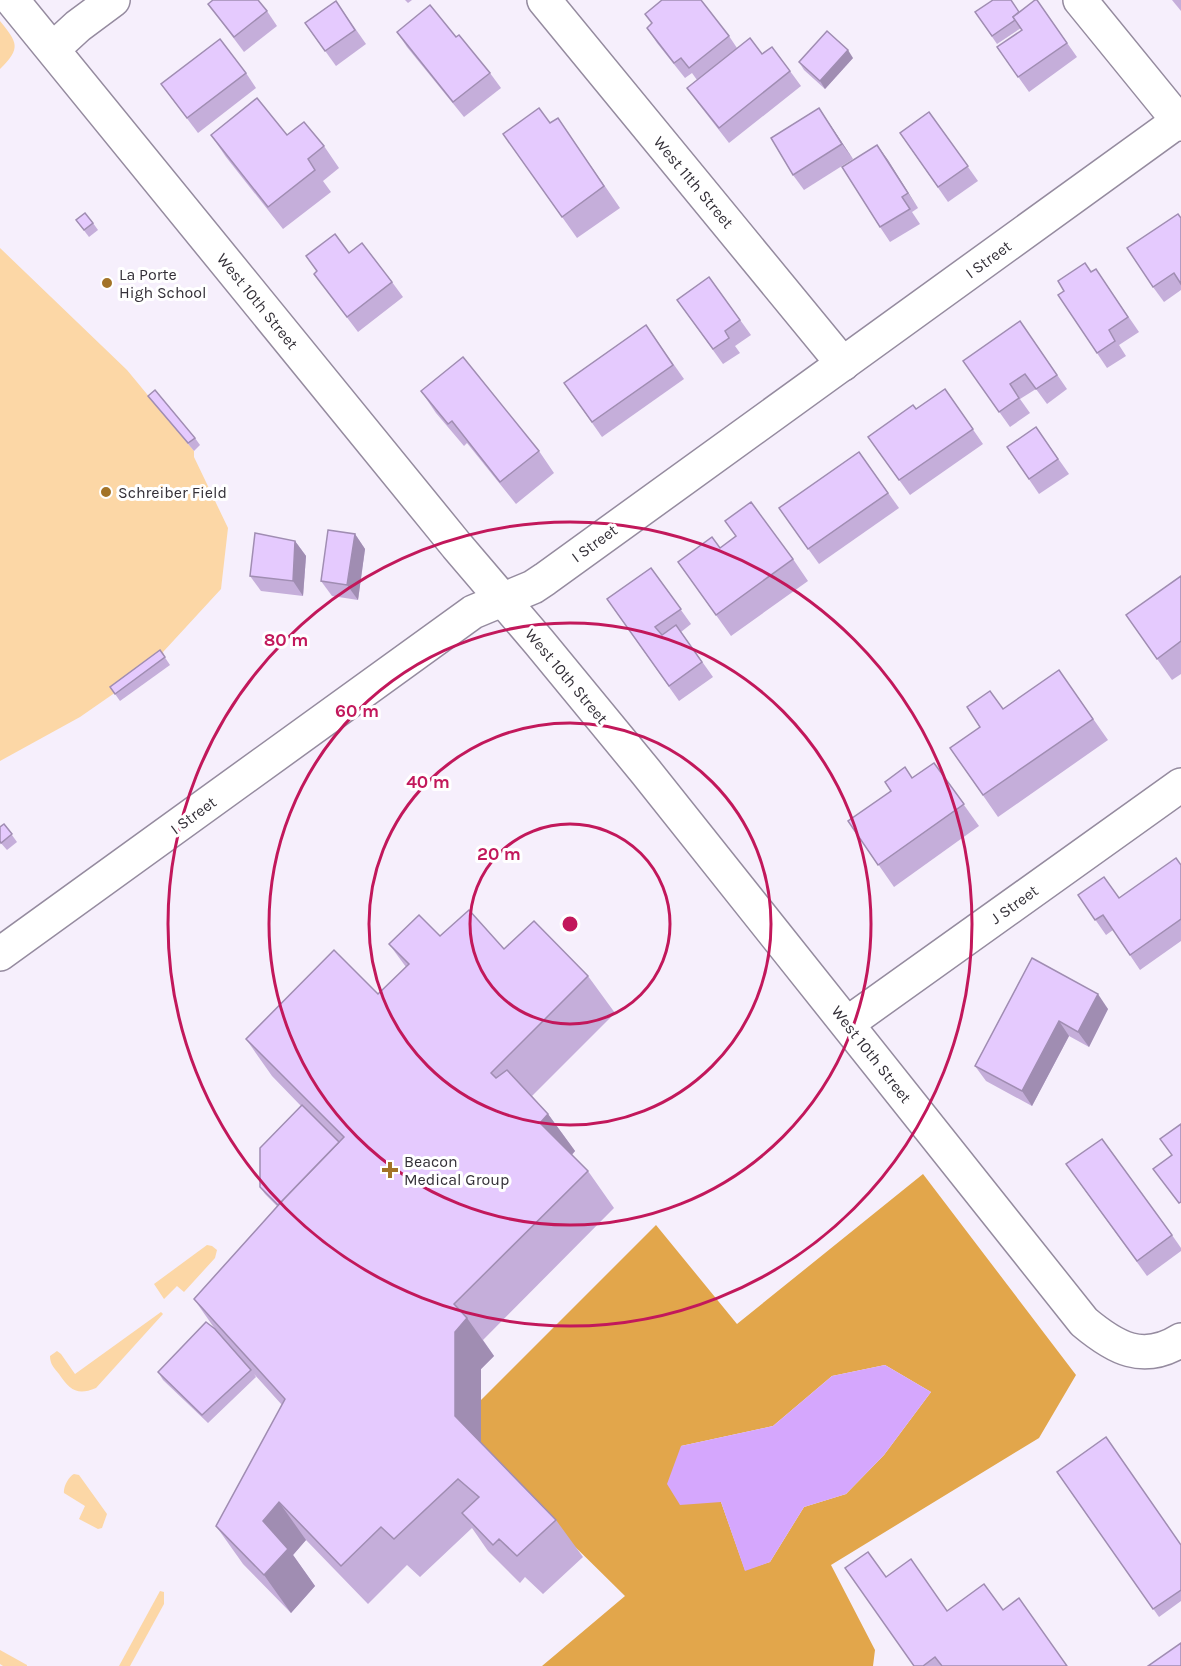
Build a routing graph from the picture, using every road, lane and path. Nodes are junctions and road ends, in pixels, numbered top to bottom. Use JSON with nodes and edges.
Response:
{"nodes":[{"id":1,"x":12,"y":0,"type":"edge"},
{"id":2,"x":113,"y":0,"type":"edge"},
{"id":3,"x":544,"y":0,"type":"edge"},
{"id":4,"x":1080,"y":0,"type":"edge"},
{"id":5,"x":53,"y":49,"type":"junction"},
{"id":6,"x":1180,"y":121,"type":"edge"},
{"id":7,"x":843,"y":364,"type":"junction"},
{"id":8,"x":502,"y":600,"type":"junction"},
{"id":9,"x":1181,"y":785,"type":"edge"},
{"id":10,"x":0,"y":954,"type":"edge"},
{"id":11,"x":848,"y":1023,"type":"junction"},
{"id":12,"x":1181,"y":1340,"type":"edge"}],
"edges":[{"from":1,"to":5,"type":"street","name":"West 10th Street"},
{"from":2,"to":5,"type":"street"},
{"from":3,"to":7,"type":"street","name":"West 11th Street"},
{"from":4,"to":6,"type":"street"},
{"from":5,"to":8,"type":"street","name":"West 10th Street"},
{"from":6,"to":7,"type":"street","name":"I Street"},
{"from":7,"to":8,"type":"street","name":"I Street"},
{"from":8,"to":10,"type":"street","name":"I Street"},
{"from":8,"to":11,"type":"street","name":"West 10th Street"},
{"from":9,"to":11,"type":"street","name":"J Street"},
{"from":11,"to":12,"type":"street","name":"West 10th Street"}]}
